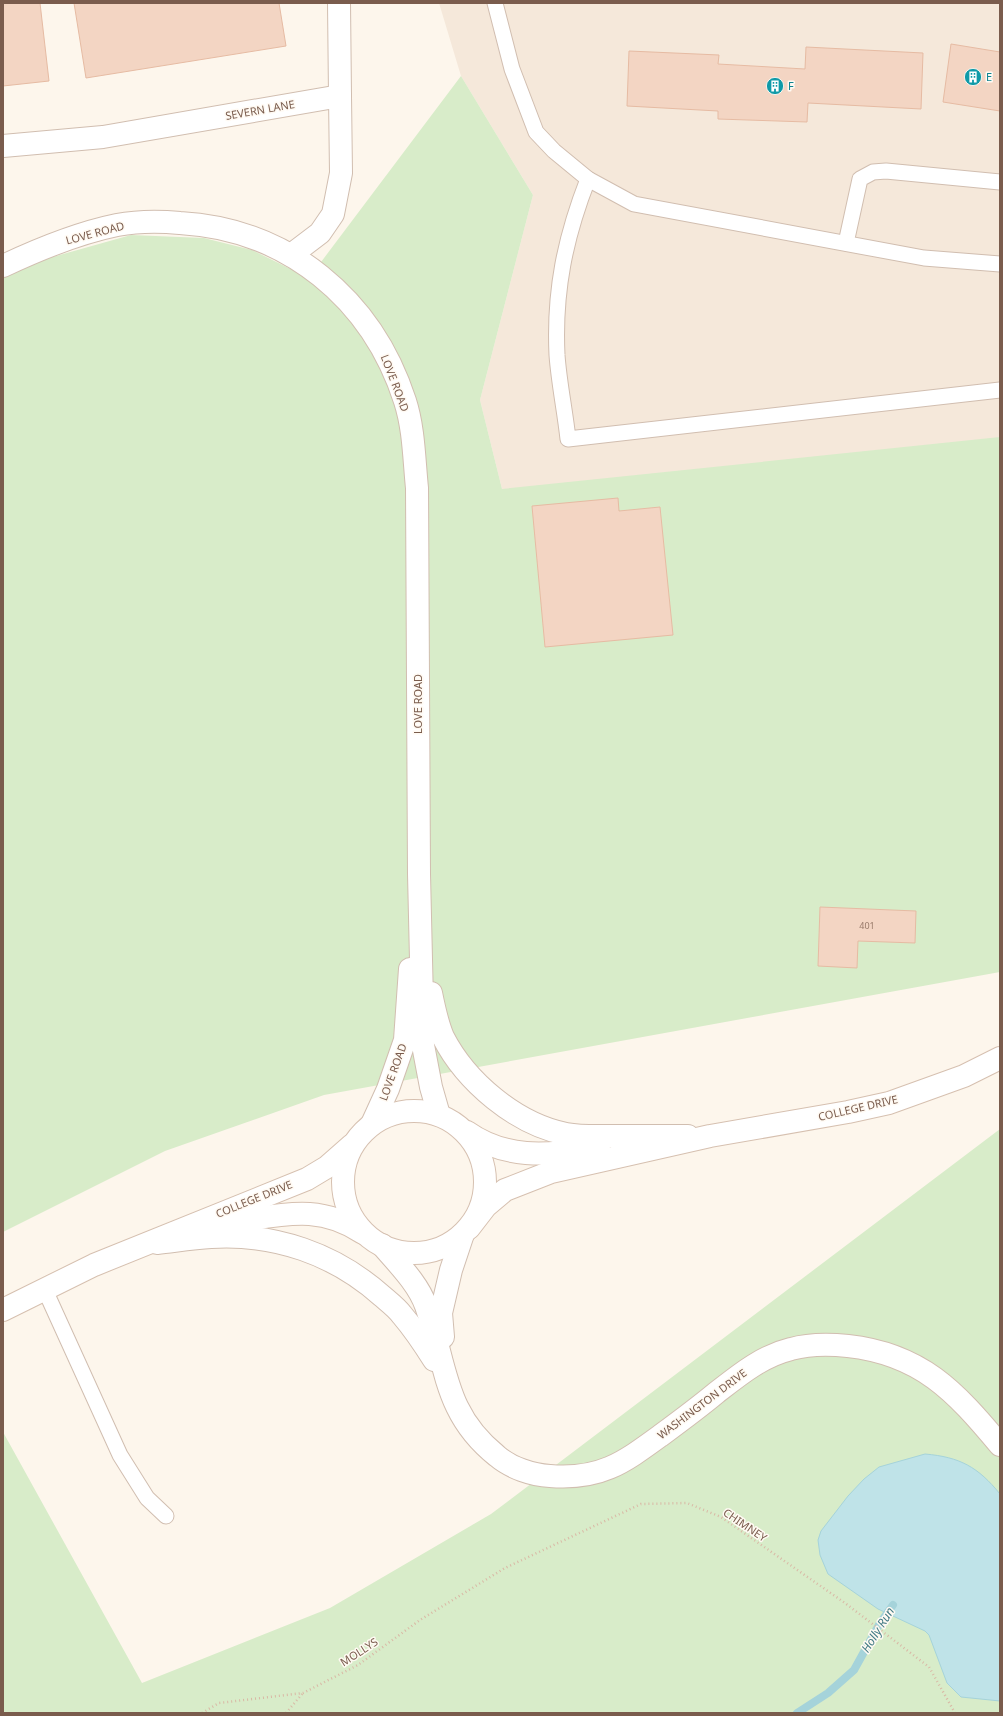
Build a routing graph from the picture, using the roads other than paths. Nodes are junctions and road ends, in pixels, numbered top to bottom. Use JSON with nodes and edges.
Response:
{"nodes":[{"id":1,"x":339,"y":3,"type":"edge"},
{"id":2,"x":496,"y":3,"type":"edge"},
{"id":3,"x":340,"y":96,"type":"junction"},
{"id":4,"x":3,"y":146,"type":"edge"},
{"id":5,"x":588,"y":179,"type":"junction"},
{"id":6,"x":1000,"y":182,"type":"edge"},
{"id":7,"x":846,"y":243,"type":"junction"},
{"id":8,"x":291,"y":255,"type":"junction"},
{"id":9,"x":1000,"y":264,"type":"edge"},
{"id":10,"x":3,"y":266,"type":"edge"},
{"id":11,"x":1000,"y":390,"type":"edge"},
{"id":12,"x":419,"y":874,"type":"junction"},
{"id":13,"x":1000,"y":1058,"type":"edge"},
{"id":14,"x":446,"y":1119,"type":"junction"},
{"id":15,"x":372,"y":1124,"type":"junction"},
{"id":16,"x":710,"y":1136,"type":"junction"},
{"id":17,"x":356,"y":1141,"type":"junction"},
{"id":18,"x":466,"y":1231,"type":"junction"},
{"id":19,"x":375,"y":1241,"type":"junction"},
{"id":20,"x":143,"y":1244,"type":"junction"},
{"id":21,"x":45,"y":1290,"type":"junction"},
{"id":22,"x":3,"y":1310,"type":"edge"},
{"id":23,"x":445,"y":1378,"type":"junction"},
{"id":24,"x":1000,"y":1445,"type":"edge"},
{"id":25,"x":166,"y":1516,"type":"dead end"}],
"edges":[{"from":1,"to":3,"type":"street"},
{"from":2,"to":5,"type":"lane"},
{"from":3,"to":4,"type":"street","name":"SEVERN LANE"},
{"from":3,"to":8,"type":"street"},
{"from":5,"to":7,"type":"lane"},
{"from":5,"to":11,"type":"lane"},
{"from":6,"to":7,"type":"lane"},
{"from":7,"to":9,"type":"lane"},
{"from":8,"to":10,"type":"street","name":"LOVE ROAD"},
{"from":8,"to":12,"type":"street","name":"LOVE ROAD"},
{"from":12,"to":14,"type":"street","name":"LOVE ROAD"},
{"from":12,"to":15,"type":"street","name":"LOVE ROAD"},
{"from":12,"to":16,"type":"street"},
{"from":13,"to":16,"type":"street","name":"COLLEGE DRIVE"},
{"from":14,"to":15,"type":"street"},
{"from":14,"to":16,"type":"street","name":"COLLEGE DRIVE"},
{"from":14,"to":18,"type":"street"},
{"from":15,"to":17,"type":"street"},
{"from":16,"to":18,"type":"street","name":"COLLEGE DRIVE"},
{"from":17,"to":19,"type":"street"},
{"from":17,"to":20,"type":"street","name":"COLLEGE DRIVE"},
{"from":18,"to":19,"type":"street"},
{"from":18,"to":23,"type":"street","name":"WASHINGTON DRIVE"},
{"from":19,"to":20,"type":"street","name":"COLLEGE DRIVE"},
{"from":19,"to":23,"type":"street","name":"WASHINGTON DRIVE"},
{"from":20,"to":21,"type":"street","name":"COLLEGE DRIVE"},
{"from":20,"to":23,"type":"street","name":"WASHINGTON DRIVE"},
{"from":21,"to":22,"type":"street","name":"COLLEGE DRIVE"},
{"from":21,"to":25,"type":"lane"},
{"from":23,"to":24,"type":"street","name":"WASHINGTON DRIVE"}]}
